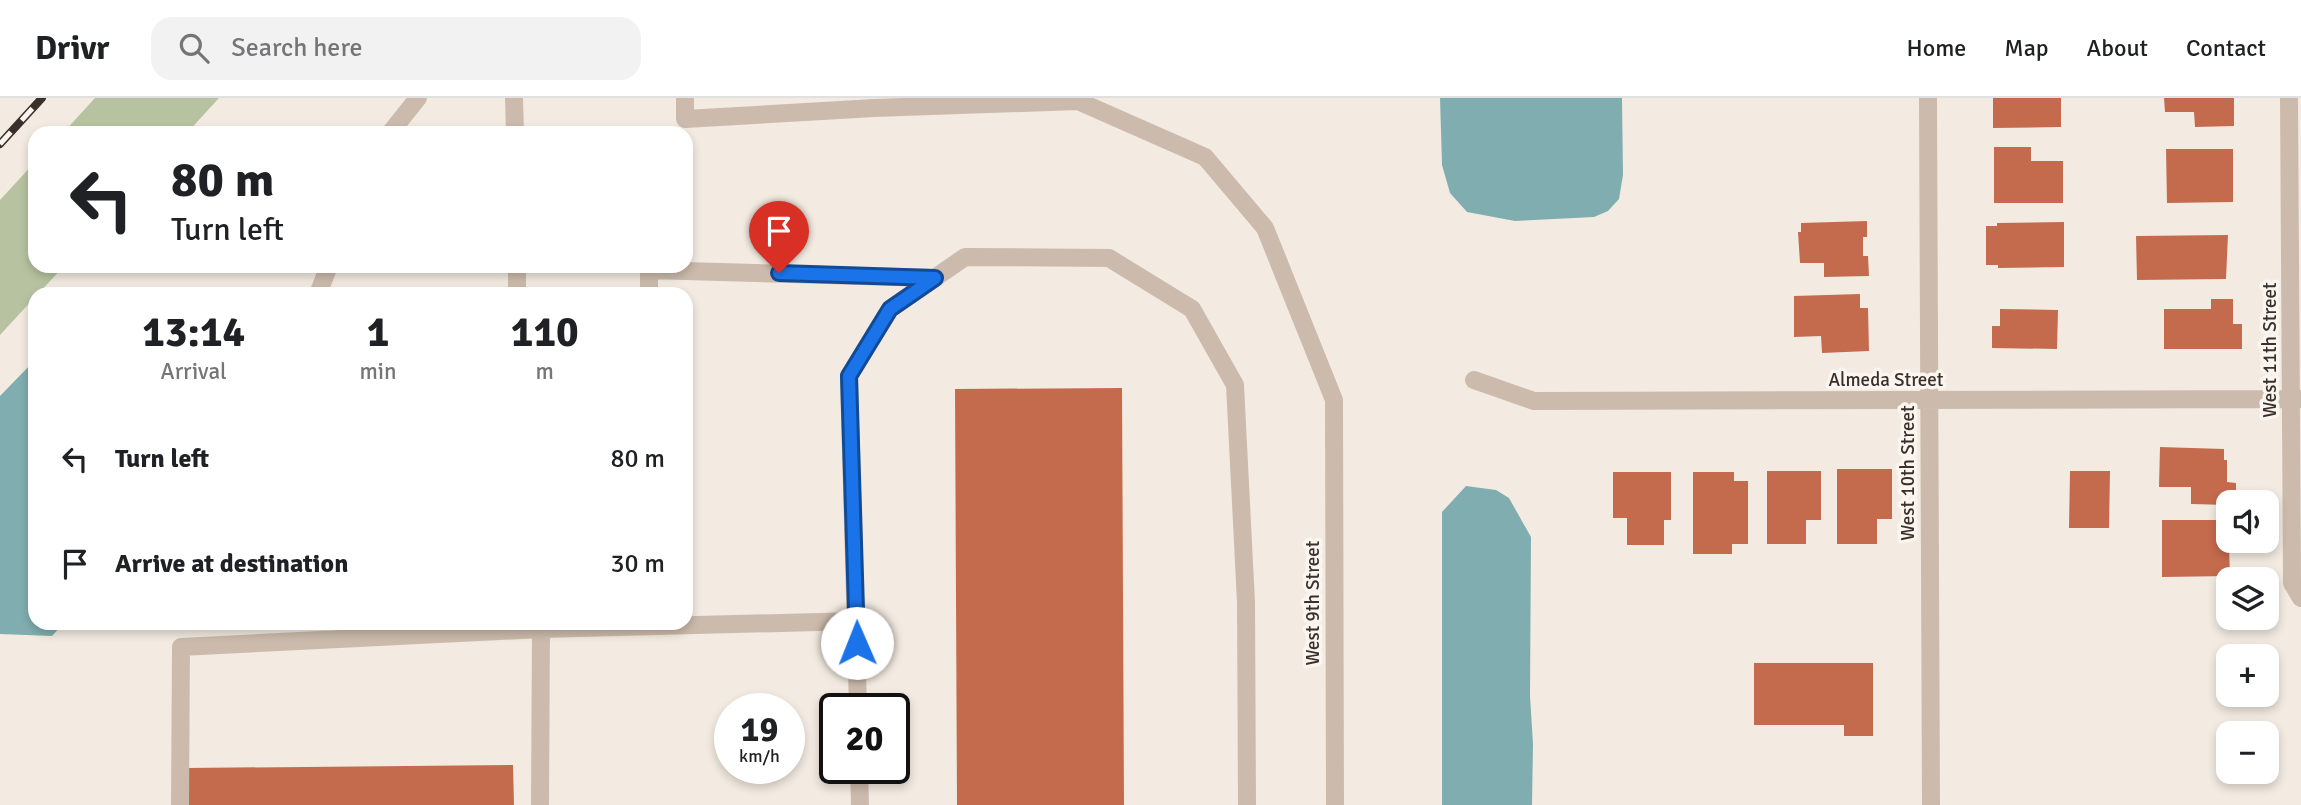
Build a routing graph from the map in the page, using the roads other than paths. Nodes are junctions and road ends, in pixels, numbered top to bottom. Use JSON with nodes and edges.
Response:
{"nodes":[{"id":1,"x":418,"y":98,"type":"edge"},
{"id":2,"x":514,"y":98,"type":"edge"},
{"id":3,"x":685,"y":98,"type":"edge"},
{"id":4,"x":1928,"y":98,"type":"edge"},
{"id":5,"x":2290,"y":98,"type":"edge"},
{"id":6,"x":1078,"y":100,"type":"edge"},
{"id":7,"x":873,"y":103,"type":"edge"},
{"id":8,"x":396,"y":126,"type":"edge"},
{"id":9,"x":514,"y":126,"type":"edge"},
{"id":10,"x":693,"y":271,"type":"edge"},
{"id":11,"x":935,"y":278,"type":"junction"},
{"id":12,"x":1474,"y":380,"type":"dead end"},
{"id":13,"x":2296,"y":400,"type":"edge"},
{"id":14,"x":1928,"y":401,"type":"junction"},
{"id":15,"x":2301,"y":598,"type":"edge"},
{"id":16,"x":857,"y":621,"type":"junction"},
{"id":17,"x":693,"y":623,"type":"edge"},
{"id":18,"x":521,"y":630,"type":"edge"},
{"id":19,"x":541,"y":630,"type":"edge"},
{"id":20,"x":858,"y":693,"type":"edge"},
{"id":21,"x":859,"y":784,"type":"edge"},
{"id":22,"x":180,"y":805,"type":"edge"},
{"id":23,"x":540,"y":805,"type":"edge"},
{"id":24,"x":860,"y":805,"type":"edge"},
{"id":25,"x":1247,"y":805,"type":"edge"},
{"id":26,"x":1335,"y":805,"type":"edge"},
{"id":27,"x":1931,"y":805,"type":"edge"}],
"edges":[{"from":1,"to":8,"type":"street"},
{"from":2,"to":9,"type":"street"},
{"from":3,"to":7,"type":"street"},
{"from":4,"to":14,"type":"street","name":"West 10th Street"},
{"from":5,"to":13,"type":"street","name":"West 11th Street"},
{"from":6,"to":7,"type":"street"},
{"from":6,"to":26,"type":"street","name":"West 9th Street"},
{"from":10,"to":11,"type":"street"},
{"from":11,"to":16,"type":"street"},
{"from":11,"to":25,"type":"street"},
{"from":12,"to":14,"type":"street","name":"Almeda Street"},
{"from":13,"to":14,"type":"street","name":"Almeda Street"},
{"from":13,"to":15,"type":"street","name":"West 11th Street"},
{"from":14,"to":27,"type":"street","name":"West 10th Street"},
{"from":16,"to":17,"type":"street"},
{"from":16,"to":20,"type":"street"},
{"from":18,"to":22,"type":"street"},
{"from":19,"to":23,"type":"street"},
{"from":21,"to":24,"type":"street"}]}
